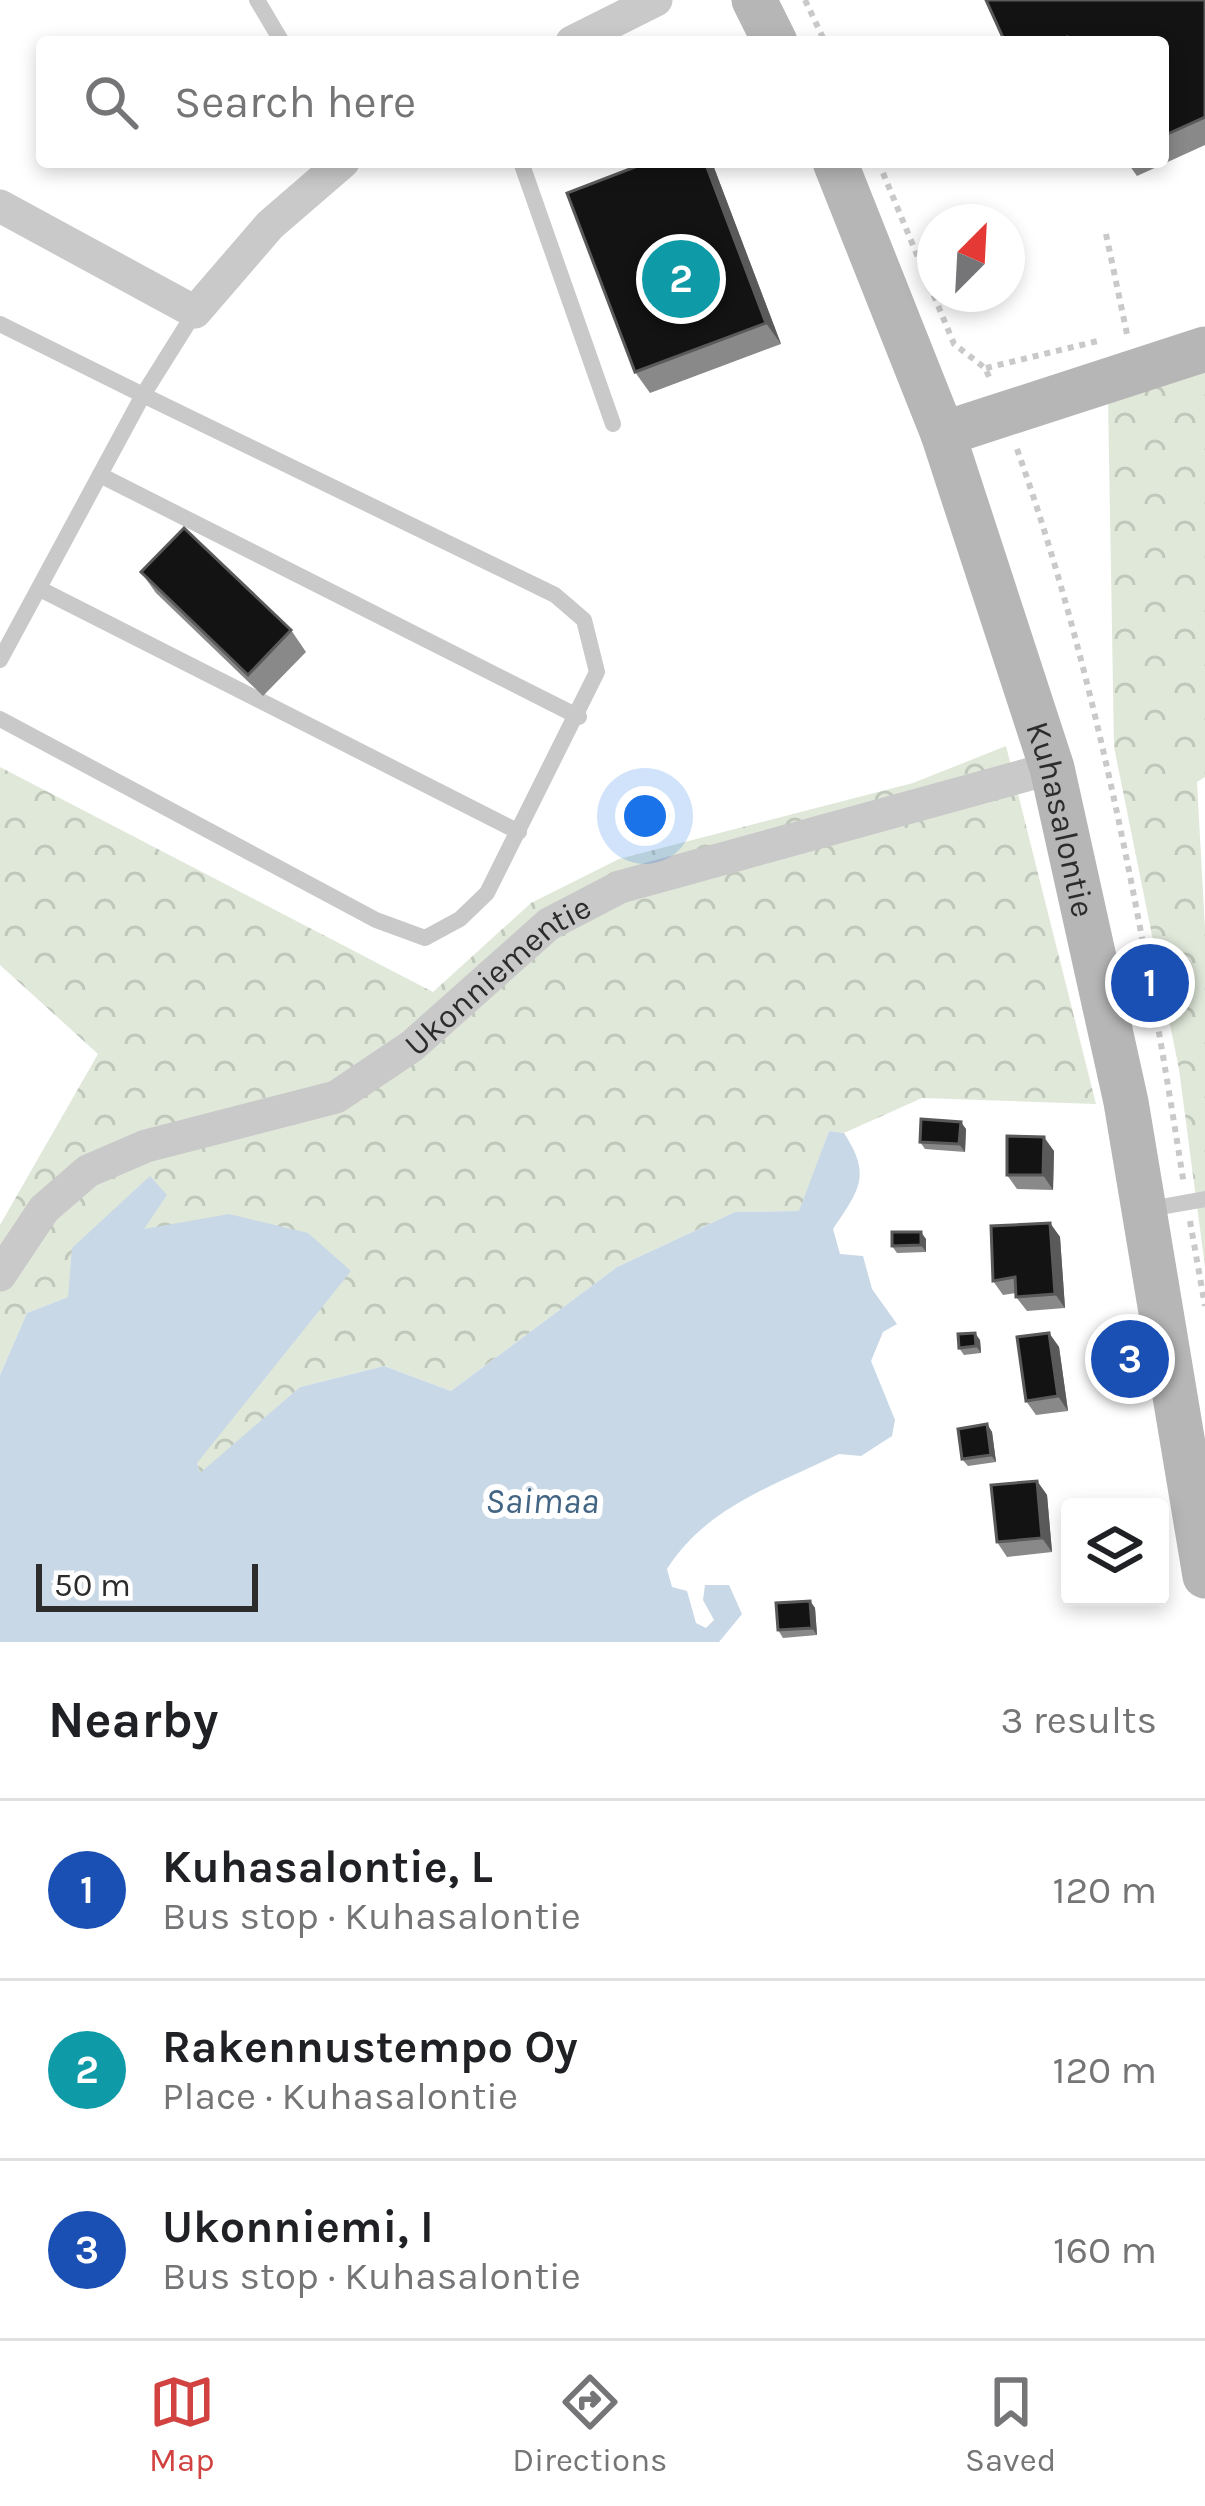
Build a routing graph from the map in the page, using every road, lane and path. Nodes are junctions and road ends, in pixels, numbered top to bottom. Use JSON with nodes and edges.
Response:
{"nodes":[{"id":1,"x":257,"y":0,"type":"edge"},
{"id":2,"x":754,"y":0,"type":"edge"},
{"id":3,"x":805,"y":0,"type":"edge"},
{"id":4,"x":633,"y":5,"type":"edge"},
{"id":5,"x":278,"y":36,"type":"edge"},
{"id":6,"x":582,"y":36,"type":"edge"},
{"id":7,"x":772,"y":36,"type":"edge"},
{"id":8,"x":823,"y":36,"type":"edge"},
{"id":9,"x":336,"y":168,"type":"edge"},
{"id":10,"x":523,"y":168,"type":"edge"},
{"id":11,"x":837,"y":168,"type":"edge"},
{"id":12,"x":880,"y":168,"type":"edge"},
{"id":13,"x":0,"y":206,"type":"edge"},
{"id":14,"x":1106,"y":234,"type":"dead end"},
{"id":15,"x":195,"y":312,"type":"junction"},
{"id":16,"x":0,"y":324,"type":"edge"},
{"id":17,"x":1127,"y":334,"type":"dead end"},
{"id":18,"x":1205,"y":349,"type":"edge"},
{"id":19,"x":143,"y":395,"type":"junction"},
{"id":20,"x":1004,"y":410,"type":"junction"},
{"id":21,"x":613,"y":424,"type":"dead end"},
{"id":22,"x":944,"y":434,"type":"junction"},
{"id":23,"x":100,"y":475,"type":"junction"},
{"id":24,"x":40,"y":589,"type":"junction"},
{"id":25,"x":0,"y":661,"type":"edge"},
{"id":26,"x":579,"y":717,"type":"junction"},
{"id":27,"x":0,"y":719,"type":"edge"},
{"id":28,"x":1052,"y":768,"type":"junction"},
{"id":29,"x":519,"y":832,"type":"junction"},
{"id":30,"x":1178,"y":1204,"type":"edge"},
{"id":31,"x":0,"y":1274,"type":"edge"},
{"id":32,"x":1205,"y":1306,"type":"edge"},
{"id":33,"x":1205,"y":1576,"type":"edge"}],
"edges":[{"from":1,"to":5,"type":"lane"},
{"from":2,"to":7,"type":"main road"},
{"from":3,"to":8,"type":"path"},
{"from":4,"to":6,"type":"street"},
{"from":9,"to":15,"type":"street"},
{"from":10,"to":21,"type":"lane"},
{"from":11,"to":22,"type":"main road","name":"Kuhasalontie"},
{"from":12,"to":20,"type":"path"},
{"from":13,"to":15,"type":"street"},
{"from":14,"to":17,"type":"path"},
{"from":15,"to":19,"type":"lane"},
{"from":16,"to":19,"type":"lane"},
{"from":18,"to":20,"type":"main road"},
{"from":19,"to":23,"type":"lane"},
{"from":19,"to":26,"type":"lane"},
{"from":20,"to":22,"type":"main road"},
{"from":20,"to":30,"type":"path"},
{"from":22,"to":28,"type":"main road","name":"Kuhasalontie"},
{"from":23,"to":24,"type":"lane"},
{"from":23,"to":26,"type":"lane"},
{"from":24,"to":25,"type":"lane"},
{"from":24,"to":29,"type":"lane"},
{"from":26,"to":29,"type":"lane"},
{"from":27,"to":29,"type":"lane"},
{"from":28,"to":30,"type":"main road","name":"Kuhasalontie"},
{"from":28,"to":31,"type":"street","name":"Ukonniementie"},
{"from":30,"to":32,"type":"path"},
{"from":30,"to":33,"type":"main road","name":"Kuhasalontie"}]}
